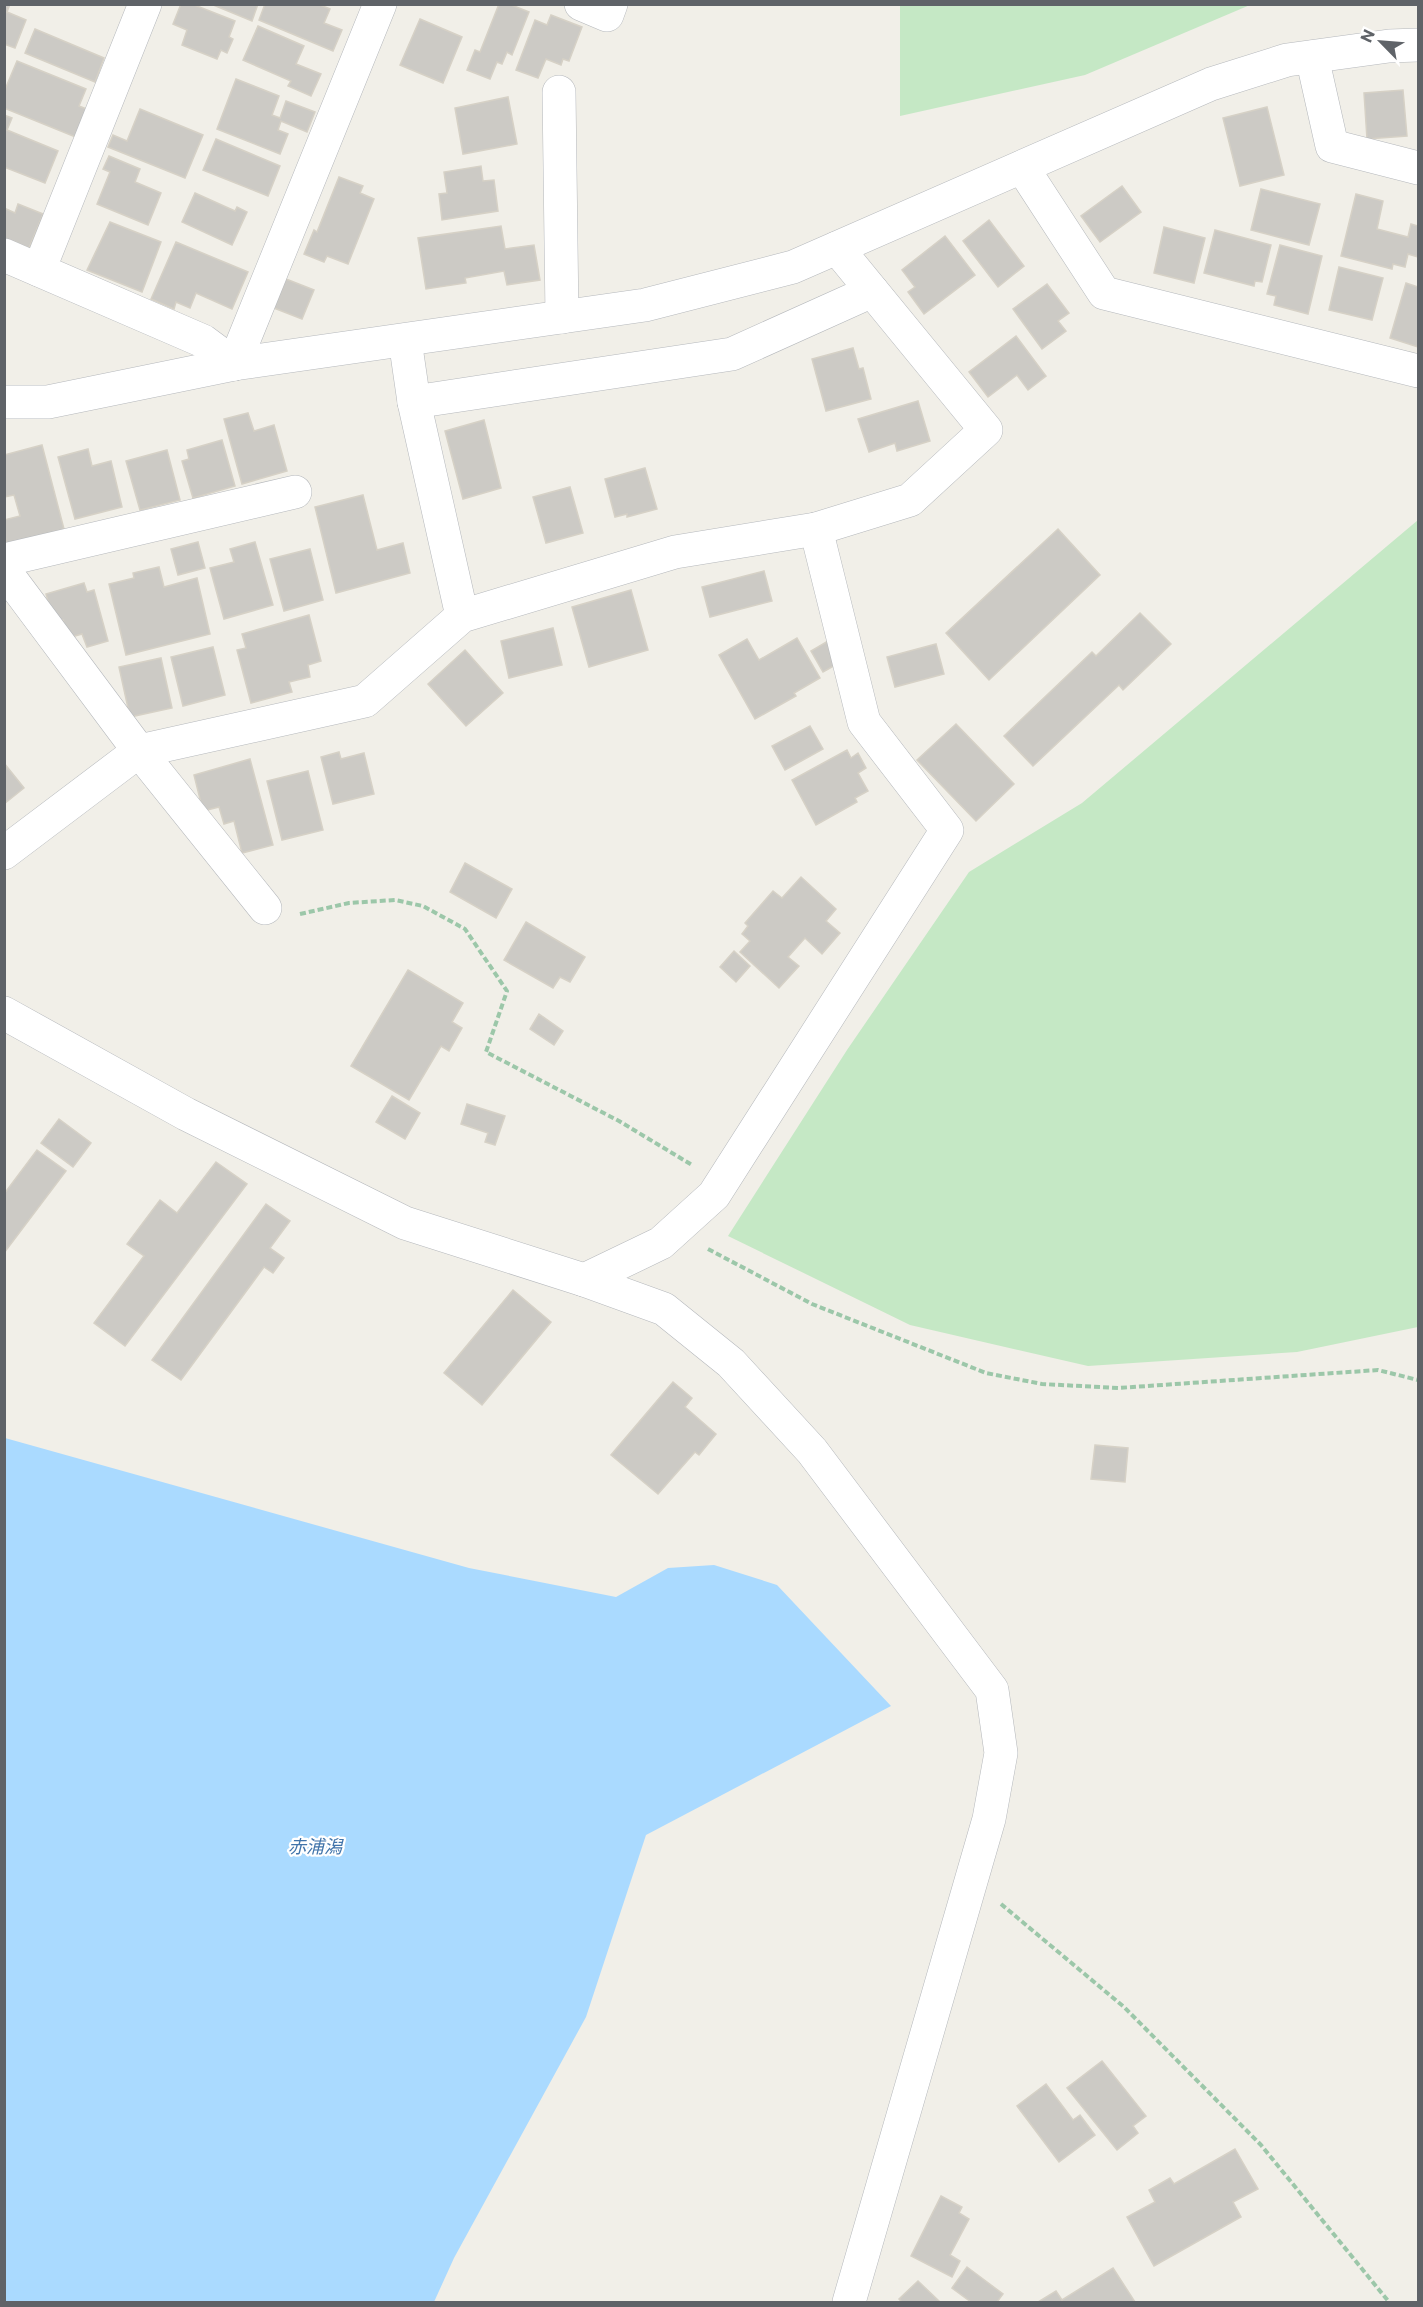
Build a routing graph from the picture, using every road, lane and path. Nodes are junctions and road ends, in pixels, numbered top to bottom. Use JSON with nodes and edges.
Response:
{"nodes":[{"id":1,"x":145,"y":4,"type":"edge"},
{"id":2,"x":380,"y":4,"type":"edge"},
{"id":3,"x":581,"y":4,"type":"edge"},
{"id":4,"x":611,"y":4,"type":"edge"},
{"id":5,"x":1419,"y":45,"type":"edge"},
{"id":6,"x":1312,"y":57,"type":"junction"},
{"id":7,"x":559,"y":92,"type":"dead end"},
{"id":8,"x":1022,"y":167,"type":"junction"},
{"id":9,"x":1419,"y":168,"type":"edge"},
{"id":10,"x":837,"y":248,"type":"junction"},
{"id":11,"x":4,"y":255,"type":"edge"},
{"id":12,"x":39,"y":270,"type":"junction"},
{"id":13,"x":872,"y":291,"type":"junction"},
{"id":14,"x":562,"y":317,"type":"junction"},
{"id":15,"x":405,"y":340,"type":"junction"},
{"id":16,"x":234,"y":364,"type":"junction"},
{"id":17,"x":1419,"y":371,"type":"edge"},
{"id":18,"x":4,"y":402,"type":"edge"},
{"id":19,"x":414,"y":402,"type":"junction"},
{"id":20,"x":295,"y":492,"type":"dead end"},
{"id":21,"x":816,"y":529,"type":"junction"},
{"id":22,"x":4,"y":560,"type":"edge"},
{"id":23,"x":4,"y":570,"type":"edge"},
{"id":24,"x":462,"y":616,"type":"junction"},
{"id":25,"x":139,"y":750,"type":"junction"},
{"id":26,"x":4,"y":853,"type":"edge"},
{"id":27,"x":265,"y":908,"type":"joint"},
{"id":28,"x":4,"y":1013,"type":"edge"},
{"id":29,"x":721,"y":1182,"type":"junction"},
{"id":30,"x":661,"y":1243,"type":"junction"},
{"id":31,"x":584,"y":1280,"type":"junction"},
{"id":32,"x":1419,"y":1380,"type":"edge"},
{"id":33,"x":972,"y":1880,"type":"junction"},
{"id":34,"x":849,"y":2302,"type":"edge"},
{"id":35,"x":1389,"y":2302,"type":"edge"}],
"edges":[{"from":1,"to":12,"type":"street"},
{"from":2,"to":16,"type":"street"},
{"from":3,"to":4,"type":"street"},
{"from":5,"to":6,"type":"street"},
{"from":6,"to":8,"type":"street"},
{"from":6,"to":9,"type":"street"},
{"from":7,"to":14,"type":"street"},
{"from":8,"to":10,"type":"street"},
{"from":8,"to":17,"type":"street"},
{"from":10,"to":13,"type":"street"},
{"from":10,"to":14,"type":"street"},
{"from":11,"to":12,"type":"street"},
{"from":12,"to":16,"type":"street"},
{"from":13,"to":19,"type":"street"},
{"from":13,"to":21,"type":"street"},
{"from":14,"to":15,"type":"street"},
{"from":15,"to":16,"type":"street"},
{"from":15,"to":19,"type":"street"},
{"from":16,"to":18,"type":"street"},
{"from":19,"to":24,"type":"street"},
{"from":20,"to":22,"type":"street"},
{"from":21,"to":24,"type":"street"},
{"from":21,"to":29,"type":"street"},
{"from":23,"to":25,"type":"street"},
{"from":24,"to":25,"type":"street"},
{"from":25,"to":26,"type":"street"},
{"from":25,"to":27,"type":"street"},
{"from":27,"to":29,"type":"path"},
{"from":28,"to":31,"type":"street"},
{"from":29,"to":30,"type":"street"},
{"from":30,"to":31,"type":"street"},
{"from":30,"to":32,"type":"path"},
{"from":31,"to":33,"type":"street"},
{"from":33,"to":34,"type":"street"},
{"from":33,"to":35,"type":"path"}]}
